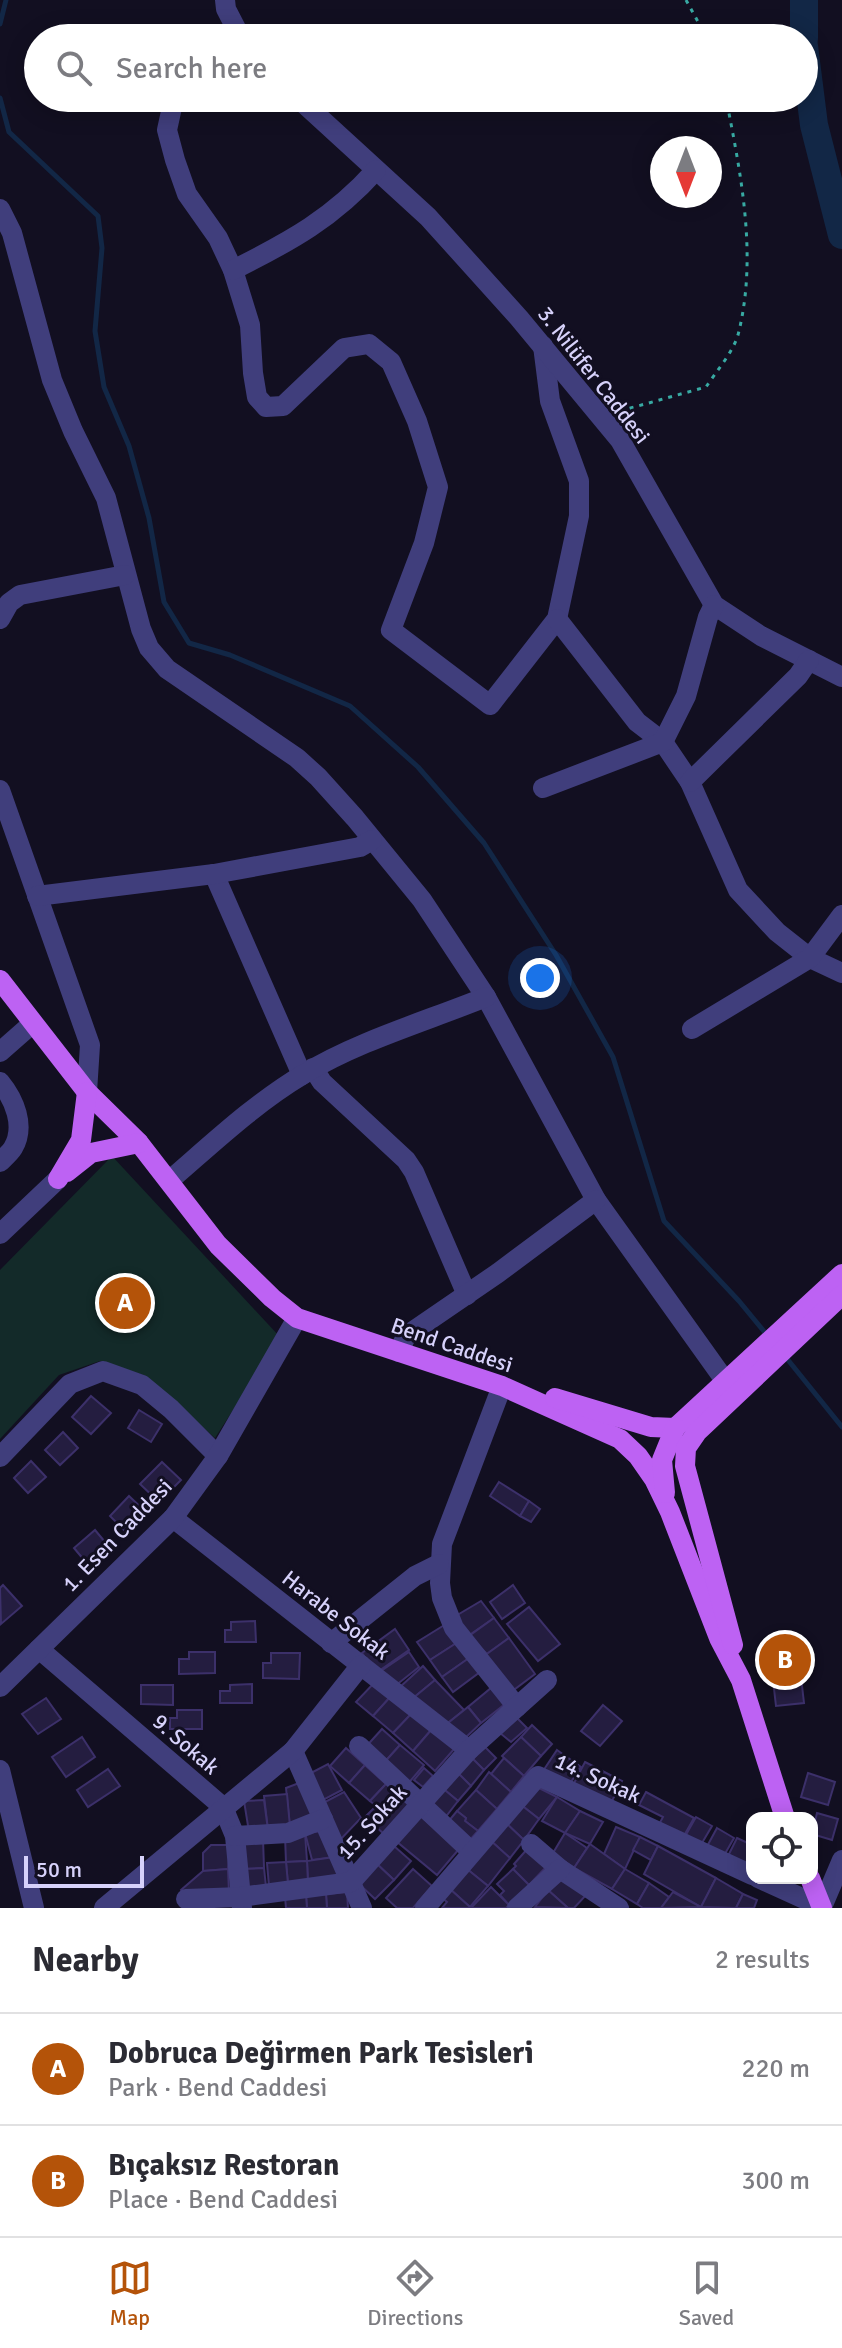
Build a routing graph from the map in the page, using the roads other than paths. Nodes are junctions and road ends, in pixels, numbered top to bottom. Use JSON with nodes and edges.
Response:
{"nodes":[{"id":1,"x":225,"y":0,"type":"edge"},
{"id":2,"x":234,"y":24,"type":"edge"},
{"id":3,"x":171,"y":112,"type":"edge"},
{"id":4,"x":313,"y":112,"type":"edge"},
{"id":5,"x":376,"y":170,"type":"junction"},
{"id":6,"x":0,"y":209,"type":"edge"},
{"id":7,"x":6,"y":236,"type":"edge"},
{"id":8,"x":233,"y":270,"type":"junction"},
{"id":9,"x":543,"y":346,"type":"junction"},
{"id":10,"x":125,"y":575,"type":"junction"},
{"id":11,"x":714,"y":605,"type":"junction"},
{"id":12,"x":0,"y":619,"type":"edge"},
{"id":13,"x":557,"y":619,"type":"junction"},
{"id":14,"x":809,"y":660,"type":"junction"},
{"id":15,"x":842,"y":677,"type":"edge"},
{"id":16,"x":663,"y":742,"type":"junction"},
{"id":17,"x":690,"y":782,"type":"junction"},
{"id":18,"x":543,"y":788,"type":"dead end"},
{"id":19,"x":0,"y":790,"type":"edge"},
{"id":20,"x":372,"y":840,"type":"junction"},
{"id":21,"x":214,"y":874,"type":"junction"},
{"id":22,"x":37,"y":896,"type":"junction"},
{"id":23,"x":842,"y":915,"type":"edge"},
{"id":24,"x":810,"y":958,"type":"junction"},
{"id":25,"x":842,"y":973,"type":"edge"},
{"id":26,"x":0,"y":980,"type":"edge"},
{"id":27,"x":486,"y":997,"type":"junction"},
{"id":28,"x":33,"y":1023,"type":"junction"},
{"id":29,"x":692,"y":1029,"type":"dead end"},
{"id":30,"x":0,"y":1052,"type":"edge"},
{"id":31,"x":307,"y":1072,"type":"junction"},
{"id":32,"x":0,"y":1082,"type":"edge"},
{"id":33,"x":87,"y":1092,"type":"junction"},
{"id":34,"x":139,"y":1143,"type":"junction"},
{"id":35,"x":0,"y":1162,"type":"edge"},
{"id":36,"x":58,"y":1179,"type":"junction"},
{"id":37,"x":169,"y":1181,"type":"junction"},
{"id":38,"x":596,"y":1200,"type":"junction"},
{"id":39,"x":5,"y":1219,"type":"edge"},
{"id":40,"x":842,"y":1274,"type":"edge"},
{"id":41,"x":467,"y":1295,"type":"junction"},
{"id":42,"x":828,"y":1300,"type":"edge"},
{"id":43,"x":297,"y":1318,"type":"junction"},
{"id":44,"x":399,"y":1352,"type":"junction"},
{"id":45,"x":753,"y":1366,"type":"junction"},
{"id":46,"x":726,"y":1382,"type":"junction"},
{"id":47,"x":502,"y":1386,"type":"junction"},
{"id":48,"x":697,"y":1432,"type":"junction"},
{"id":49,"x":620,"y":1439,"type":"junction"},
{"id":50,"x":671,"y":1439,"type":"junction"},
{"id":51,"x":218,"y":1456,"type":"junction"},
{"id":52,"x":0,"y":1457,"type":"edge"},
{"id":53,"x":685,"y":1466,"type":"junction"},
{"id":54,"x":670,"y":1512,"type":"junction"},
{"id":55,"x":173,"y":1518,"type":"junction"},
{"id":56,"x":439,"y":1564,"type":"junction"},
{"id":57,"x":331,"y":1643,"type":"junction"},
{"id":58,"x":39,"y":1649,"type":"junction"},
{"id":59,"x":361,"y":1665,"type":"junction"},
{"id":60,"x":547,"y":1680,"type":"dead end"},
{"id":61,"x":741,"y":1680,"type":"junction"},
{"id":62,"x":0,"y":1687,"type":"edge"},
{"id":63,"x":517,"y":1707,"type":"junction"},
{"id":64,"x":359,"y":1746,"type":"dead end"},
{"id":65,"x":469,"y":1750,"type":"junction"},
{"id":66,"x":293,"y":1751,"type":"junction"},
{"id":67,"x":0,"y":1770,"type":"edge"},
{"id":68,"x":420,"y":1805,"type":"junction"},
{"id":69,"x":223,"y":1807,"type":"junction"},
{"id":70,"x":783,"y":1812,"type":"edge"},
{"id":71,"x":323,"y":1819,"type":"junction"},
{"id":72,"x":235,"y":1836,"type":"junction"},
{"id":73,"x":531,"y":1844,"type":"dead end"},
{"id":74,"x":472,"y":1852,"type":"junction"},
{"id":75,"x":842,"y":1860,"type":"edge"},
{"id":76,"x":560,"y":1869,"type":"junction"},
{"id":77,"x":746,"y":1872,"type":"edge"},
{"id":78,"x":351,"y":1882,"type":"junction"},
{"id":79,"x":771,"y":1884,"type":"edge"},
{"id":80,"x":812,"y":1884,"type":"edge"},
{"id":81,"x":186,"y":1899,"type":"dead end"},
{"id":82,"x":592,"y":1901,"type":"edge"},
{"id":83,"x":241,"y":1903,"type":"edge"},
{"id":84,"x":34,"y":1908,"type":"edge"},
{"id":85,"x":104,"y":1908,"type":"edge"},
{"id":86,"x":362,"y":1908,"type":"edge"},
{"id":87,"x":425,"y":1908,"type":"edge"},
{"id":88,"x":517,"y":1908,"type":"edge"},
{"id":89,"x":619,"y":1908,"type":"edge"},
{"id":90,"x":822,"y":1908,"type":"edge"}],
"edges":[{"from":1,"to":2,"type":"street"},
{"from":3,"to":8,"type":"street"},
{"from":4,"to":5,"type":"street","name":"3. Nilüfer Caddesi"},
{"from":5,"to":8,"type":"street"},
{"from":5,"to":9,"type":"street","name":"3. Nilüfer Caddesi"},
{"from":6,"to":7,"type":"street"},
{"from":7,"to":10,"type":"street"},
{"from":8,"to":13,"type":"street"},
{"from":9,"to":11,"type":"street","name":"3. Nilüfer Caddesi"},
{"from":9,"to":13,"type":"street"},
{"from":10,"to":12,"type":"street"},
{"from":10,"to":20,"type":"street"},
{"from":11,"to":14,"type":"street","name":"3. Nilüfer Caddesi"},
{"from":11,"to":16,"type":"street"},
{"from":13,"to":16,"type":"street"},
{"from":14,"to":15,"type":"street","name":"3. Nilüfer Caddesi"},
{"from":14,"to":17,"type":"street"},
{"from":16,"to":17,"type":"street"},
{"from":16,"to":18,"type":"street"},
{"from":17,"to":24,"type":"street"},
{"from":19,"to":22,"type":"street"},
{"from":20,"to":21,"type":"street"},
{"from":20,"to":27,"type":"street"},
{"from":21,"to":22,"type":"street"},
{"from":21,"to":31,"type":"street"},
{"from":22,"to":33,"type":"street"},
{"from":23,"to":24,"type":"street"},
{"from":24,"to":25,"type":"street"},
{"from":24,"to":29,"type":"street"},
{"from":26,"to":28,"type":"main road","name":"Bend Caddesi"},
{"from":27,"to":31,"type":"street"},
{"from":27,"to":38,"type":"street"},
{"from":28,"to":30,"type":"street"},
{"from":28,"to":33,"type":"main road","name":"Bend Caddesi"},
{"from":31,"to":37,"type":"street"},
{"from":31,"to":41,"type":"street"},
{"from":32,"to":35,"type":"street"},
{"from":33,"to":34,"type":"main road","name":"Bend Caddesi"},
{"from":33,"to":36,"type":"main road"},
{"from":34,"to":36,"type":"main road"},
{"from":34,"to":37,"type":"main road","name":"Bend Caddesi"},
{"from":36,"to":39,"type":"street"},
{"from":37,"to":43,"type":"main road","name":"Bend Caddesi"},
{"from":38,"to":41,"type":"street"},
{"from":38,"to":46,"type":"street"},
{"from":40,"to":42,"type":"main road"},
{"from":41,"to":44,"type":"street"},
{"from":42,"to":45,"type":"main road"},
{"from":43,"to":44,"type":"main road","name":"Bend Caddesi"},
{"from":43,"to":51,"type":"street","name":"1. Esen Caddesi"},
{"from":44,"to":47,"type":"main road","name":"Bend Caddesi"},
{"from":45,"to":46,"type":"main road"},
{"from":45,"to":48,"type":"main road"},
{"from":46,"to":50,"type":"main road"},
{"from":47,"to":49,"type":"main road","name":"Bend Caddesi"},
{"from":47,"to":50,"type":"main road"},
{"from":47,"to":56,"type":"street"},
{"from":48,"to":50,"type":"main road"},
{"from":48,"to":53,"type":"main road"},
{"from":49,"to":50,"type":"main road"},
{"from":49,"to":54,"type":"main road","name":"Bend Caddesi"},
{"from":50,"to":53,"type":"main road"},
{"from":50,"to":54,"type":"main road"},
{"from":51,"to":52,"type":"street"},
{"from":51,"to":55,"type":"street","name":"1. Esen Caddesi"},
{"from":53,"to":61,"type":"main road"},
{"from":54,"to":61,"type":"main road","name":"Bend Caddesi"},
{"from":55,"to":57,"type":"street","name":"Harabe Sokak"},
{"from":55,"to":58,"type":"street","name":"1. Esen Caddesi"},
{"from":56,"to":57,"type":"street"},
{"from":56,"to":63,"type":"street"},
{"from":57,"to":59,"type":"street","name":"Harabe Sokak"},
{"from":58,"to":62,"type":"street","name":"1. Esen Caddesi"},
{"from":58,"to":69,"type":"street","name":"9. Sokak"},
{"from":59,"to":65,"type":"street","name":"Harabe Sokak"},
{"from":59,"to":66,"type":"street"},
{"from":60,"to":63,"type":"street","name":"15. Sokak"},
{"from":61,"to":70,"type":"main road","name":"Bend Caddesi"},
{"from":63,"to":65,"type":"street","name":"15. Sokak"},
{"from":64,"to":68,"type":"street"},
{"from":65,"to":68,"type":"street","name":"15. Sokak"},
{"from":66,"to":69,"type":"street"},
{"from":66,"to":71,"type":"street"},
{"from":67,"to":84,"type":"street"},
{"from":68,"to":74,"type":"street"},
{"from":68,"to":78,"type":"street","name":"15. Sokak"},
{"from":69,"to":72,"type":"street","name":"9. Sokak"},
{"from":69,"to":85,"type":"street"},
{"from":71,"to":72,"type":"street"},
{"from":71,"to":78,"type":"street"},
{"from":72,"to":83,"type":"street","name":"9. Sokak"},
{"from":73,"to":76,"type":"street"},
{"from":74,"to":77,"type":"street","name":"14. Sokak"},
{"from":74,"to":87,"type":"street","name":"14. Sokak"},
{"from":75,"to":90,"type":"street"},
{"from":76,"to":82,"type":"street"},
{"from":76,"to":88,"type":"street"},
{"from":78,"to":83,"type":"street","name":"15. Sokak"},
{"from":78,"to":86,"type":"street"},
{"from":79,"to":90,"type":"street"},
{"from":80,"to":90,"type":"main road"},
{"from":81,"to":83,"type":"street","name":"15. Sokak"},
{"from":82,"to":89,"type":"street"}]}
